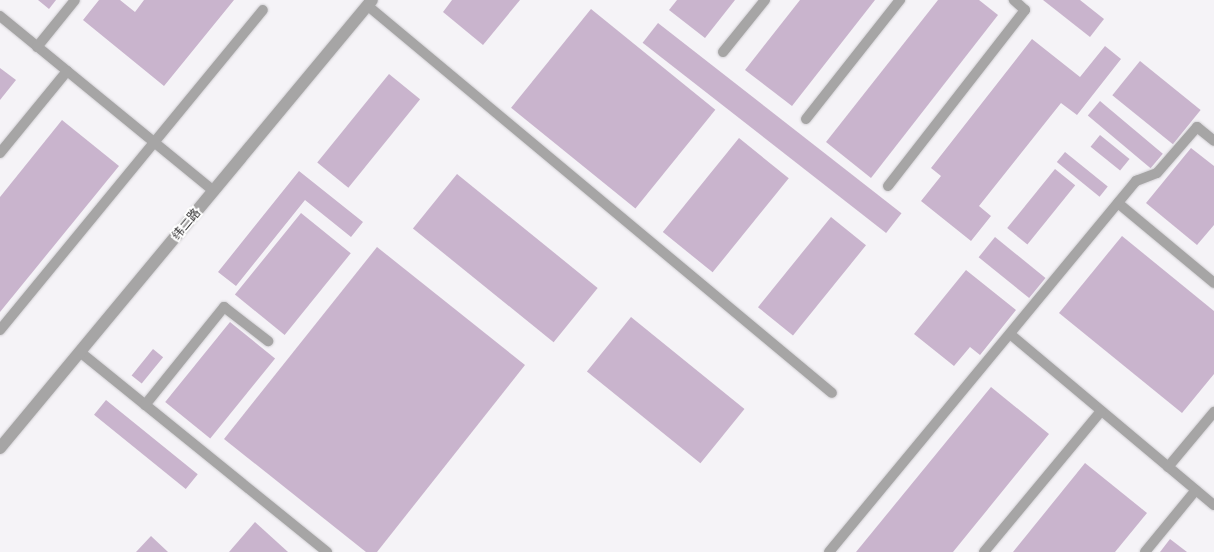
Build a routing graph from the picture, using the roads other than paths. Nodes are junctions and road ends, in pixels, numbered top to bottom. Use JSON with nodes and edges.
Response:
{"nodes":[{"id":1,"x":75,"y":0,"type":"edge"},
{"id":2,"x":765,"y":0,"type":"edge"},
{"id":3,"x":900,"y":0,"type":"edge"},
{"id":4,"x":1014,"y":0,"type":"edge"},
{"id":5,"x":370,"y":3,"type":"edge"},
{"id":6,"x":263,"y":10,"type":"dead end"},
{"id":7,"x":0,"y":16,"type":"edge"},
{"id":8,"x":37,"y":46,"type":"junction"},
{"id":9,"x":723,"y":52,"type":"dead end"},
{"id":10,"x":67,"y":71,"type":"junction"},
{"id":11,"x":806,"y":119,"type":"dead end"},
{"id":12,"x":1214,"y":140,"type":"edge"},
{"id":13,"x":155,"y":143,"type":"junction"},
{"id":14,"x":0,"y":153,"type":"edge"},
{"id":15,"x":888,"y":186,"type":"dead end"},
{"id":16,"x":214,"y":191,"type":"junction"},
{"id":17,"x":1118,"y":203,"type":"junction"},
{"id":18,"x":1214,"y":283,"type":"edge"},
{"id":19,"x":0,"y":330,"type":"edge"},
{"id":20,"x":1010,"y":334,"type":"junction"},
{"id":21,"x":268,"y":341,"type":"dead end"},
{"id":22,"x":80,"y":352,"type":"junction"},
{"id":23,"x":832,"y":393,"type":"dead end"},
{"id":24,"x":145,"y":405,"type":"junction"},
{"id":25,"x":1101,"y":411,"type":"junction"},
{"id":26,"x":1214,"y":412,"type":"edge"},
{"id":27,"x":0,"y":448,"type":"edge"},
{"id":28,"x":1168,"y":467,"type":"junction"},
{"id":29,"x":1196,"y":490,"type":"junction"},
{"id":30,"x":1214,"y":505,"type":"edge"},
{"id":31,"x":327,"y":552,"type":"edge"},
{"id":32,"x":829,"y":552,"type":"edge"},
{"id":33,"x":984,"y":552,"type":"edge"},
{"id":34,"x":1145,"y":552,"type":"edge"}],
"edges":[{"from":1,"to":8,"type":"lane"},
{"from":2,"to":9,"type":"lane"},
{"from":3,"to":11,"type":"lane"},
{"from":4,"to":15,"type":"lane"},
{"from":5,"to":16,"type":"street","name":"纬二路"},
{"from":5,"to":23,"type":"lane"},
{"from":6,"to":13,"type":"lane"},
{"from":7,"to":8,"type":"lane"},
{"from":8,"to":10,"type":"lane"},
{"from":10,"to":13,"type":"lane"},
{"from":10,"to":14,"type":"lane"},
{"from":12,"to":17,"type":"lane"},
{"from":13,"to":16,"type":"lane"},
{"from":13,"to":19,"type":"lane"},
{"from":16,"to":22,"type":"street","name":"纬二路"},
{"from":17,"to":18,"type":"lane"},
{"from":17,"to":20,"type":"lane"},
{"from":20,"to":25,"type":"lane"},
{"from":20,"to":32,"type":"lane"},
{"from":21,"to":24,"type":"lane"},
{"from":22,"to":24,"type":"lane"},
{"from":22,"to":27,"type":"street","name":"纬二路"},
{"from":24,"to":31,"type":"lane"},
{"from":25,"to":28,"type":"lane"},
{"from":25,"to":33,"type":"lane"},
{"from":26,"to":28,"type":"lane"},
{"from":28,"to":29,"type":"lane"},
{"from":29,"to":30,"type":"lane"},
{"from":29,"to":34,"type":"lane"}]}
